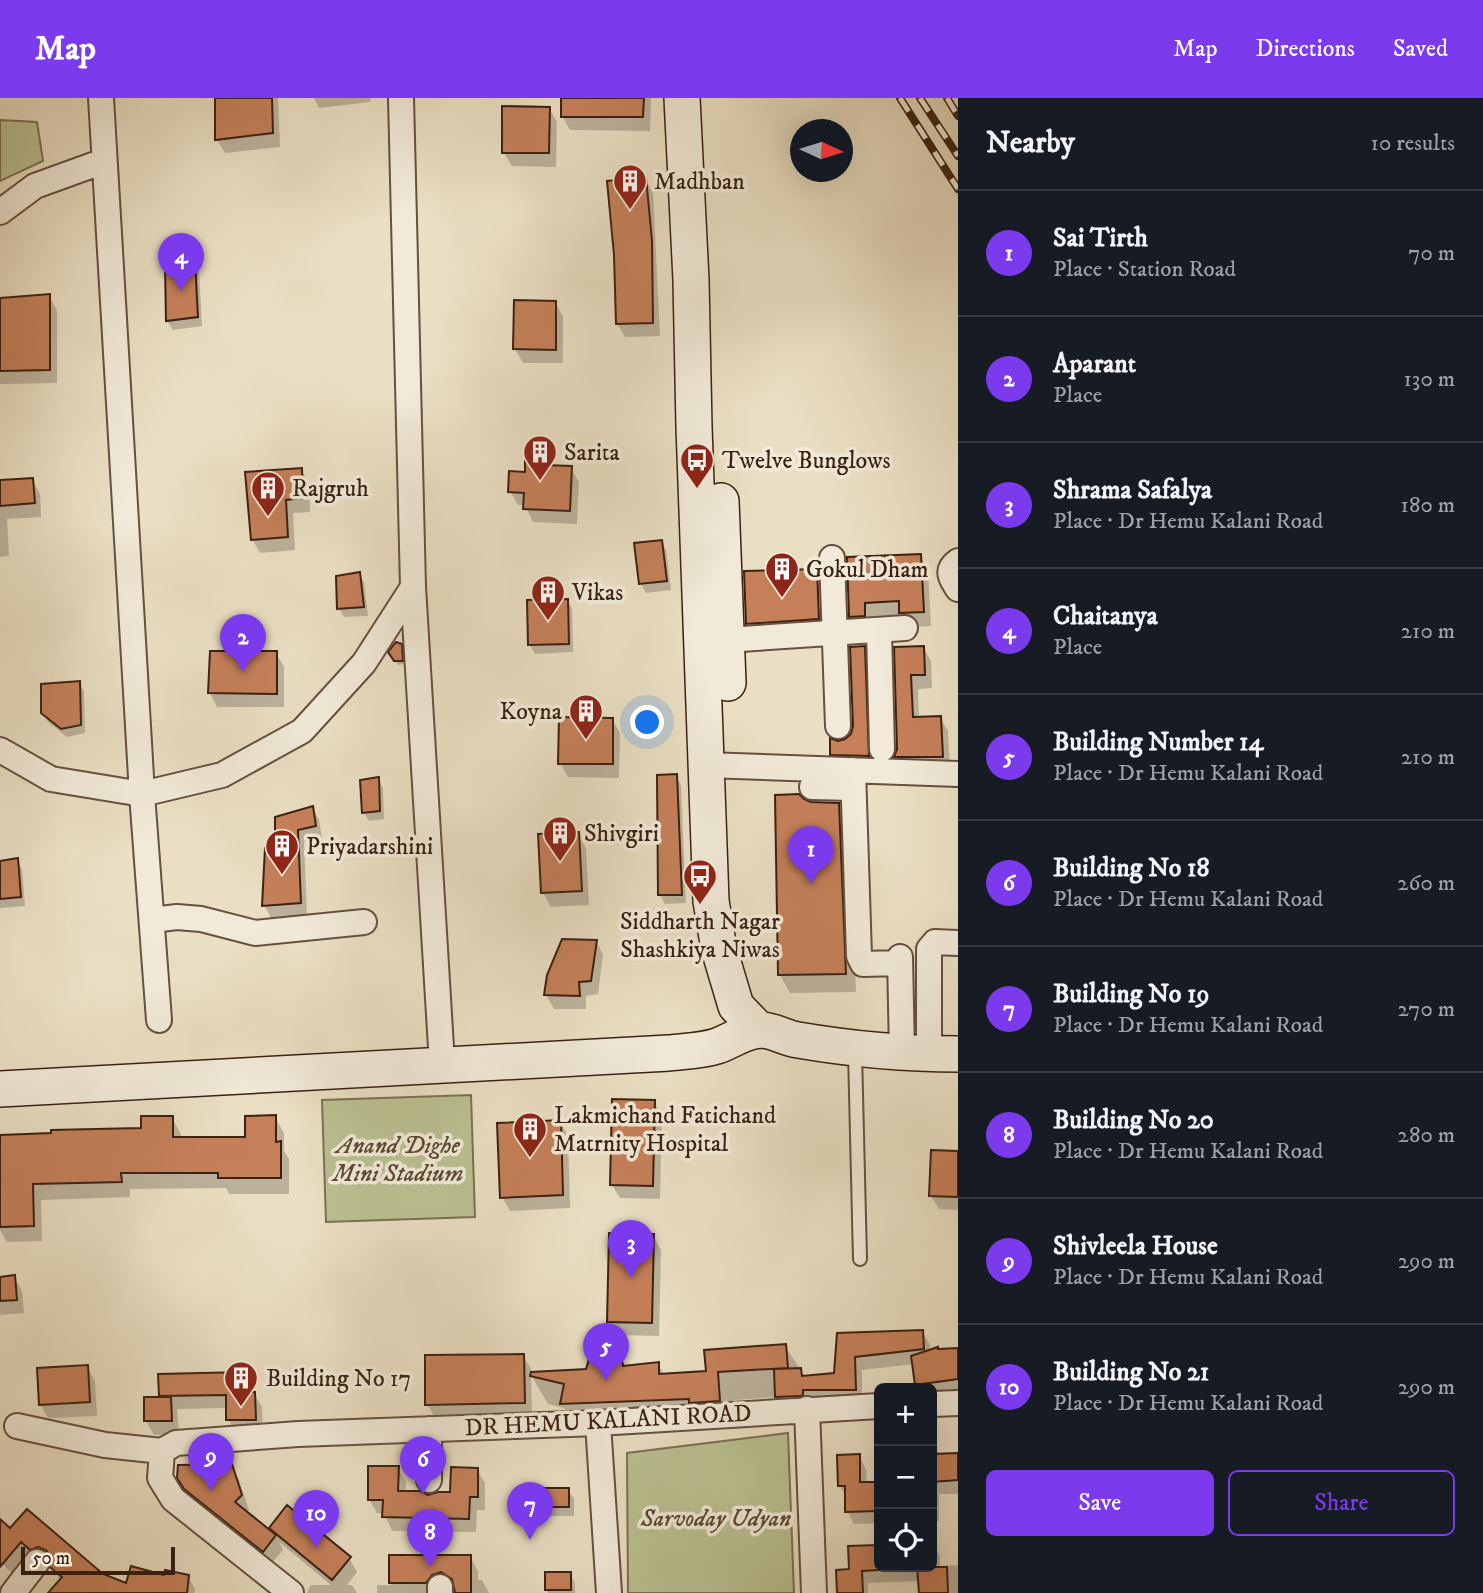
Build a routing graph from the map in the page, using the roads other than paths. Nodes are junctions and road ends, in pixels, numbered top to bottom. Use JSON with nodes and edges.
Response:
{"nodes":[{"id":1,"x":101,"y":98,"type":"edge"},
{"id":2,"x":401,"y":98,"type":"edge"},
{"id":3,"x":695,"y":113,"type":"edge"},
{"id":4,"x":104,"y":161,"type":"junction"},
{"id":5,"x":0,"y":212,"type":"edge"},
{"id":6,"x":832,"y":558,"type":"dead end"},
{"id":7,"x":958,"y":561,"type":"edge"},
{"id":8,"x":413,"y":586,"type":"junction"},
{"id":9,"x":958,"y":589,"type":"edge"},
{"id":10,"x":905,"y":628,"type":"dead end"},
{"id":11,"x":879,"y":630,"type":"junction"},
{"id":12,"x":835,"y":633,"type":"junction"},
{"id":13,"x":714,"y":641,"type":"junction"},
{"id":14,"x":838,"y":726,"type":"dead end"},
{"id":15,"x":882,"y":749,"type":"dead end"},
{"id":16,"x":0,"y":750,"type":"edge"},
{"id":17,"x":718,"y":765,"type":"junction"},
{"id":18,"x":958,"y":774,"type":"edge"},
{"id":19,"x":853,"y":779,"type":"junction"},
{"id":20,"x":812,"y":788,"type":"dead end"},
{"id":21,"x":142,"y":794,"type":"junction"},
{"id":22,"x":152,"y":920,"type":"junction"},
{"id":23,"x":364,"y":922,"type":"dead end"},
{"id":24,"x":958,"y":943,"type":"edge"},
{"id":25,"x":159,"y":1020,"type":"dead end"},
{"id":26,"x":759,"y":1030,"type":"junction"},
{"id":27,"x":855,"y":1048,"type":"junction"},
{"id":28,"x":930,"y":1054,"type":"edge"},
{"id":29,"x":442,"y":1064,"type":"junction"},
{"id":30,"x":0,"y":1089,"type":"edge"},
{"id":31,"x":860,"y":1259,"type":"dead end"},
{"id":32,"x":958,"y":1403,"type":"edge"},
{"id":33,"x":937,"y":1404,"type":"edge"},
{"id":34,"x":874,"y":1406,"type":"edge"},
{"id":35,"x":807,"y":1409,"type":"junction"},
{"id":36,"x":598,"y":1423,"type":"junction"},
{"id":37,"x":17,"y":1426,"type":"dead end"},
{"id":38,"x":429,"y":1429,"type":"junction"},
{"id":39,"x":162,"y":1451,"type":"junction"},
{"id":40,"x":429,"y":1480,"type":"dead end"},
{"id":41,"x":37,"y":1562,"type":"dead end"},
{"id":42,"x":0,"y":1588,"type":"edge"},
{"id":43,"x":6,"y":1593,"type":"edge"},
{"id":44,"x":13,"y":1593,"type":"edge"},
{"id":45,"x":291,"y":1593,"type":"edge"},
{"id":46,"x":609,"y":1593,"type":"edge"},
{"id":47,"x":814,"y":1593,"type":"edge"}],
"edges":[{"from":1,"to":4,"type":"street"},
{"from":2,"to":8,"type":"street"},
{"from":3,"to":13,"type":"main road"},
{"from":4,"to":5,"type":"street"},
{"from":4,"to":21,"type":"street"},
{"from":6,"to":12,"type":"street"},
{"from":7,"to":9,"type":"street"},
{"from":8,"to":21,"type":"street"},
{"from":8,"to":29,"type":"street"},
{"from":10,"to":11,"type":"street"},
{"from":11,"to":12,"type":"street"},
{"from":11,"to":15,"type":"street"},
{"from":12,"to":13,"type":"street"},
{"from":12,"to":14,"type":"street"},
{"from":13,"to":17,"type":"main road"},
{"from":16,"to":21,"type":"street"},
{"from":17,"to":19,"type":"street"},
{"from":17,"to":26,"type":"main road"},
{"from":18,"to":19,"type":"street"},
{"from":19,"to":20,"type":"street"},
{"from":19,"to":28,"type":"street"},
{"from":21,"to":22,"type":"street"},
{"from":22,"to":23,"type":"street"},
{"from":22,"to":25,"type":"street"},
{"from":24,"to":28,"type":"street"},
{"from":26,"to":27,"type":"main road"},
{"from":26,"to":29,"type":"main road"},
{"from":27,"to":28,"type":"main road"},
{"from":27,"to":31,"type":"lane"},
{"from":29,"to":30,"type":"main road"},
{"from":32,"to":33,"type":"street"},
{"from":34,"to":35,"type":"street","name":"DR HEMU KALANI ROAD"},
{"from":35,"to":36,"type":"street","name":"DR HEMU KALANI ROAD"},
{"from":35,"to":47,"type":"street"},
{"from":36,"to":38,"type":"street","name":"DR HEMU KALANI ROAD"},
{"from":36,"to":46,"type":"street"},
{"from":37,"to":39,"type":"street"},
{"from":38,"to":39,"type":"street","name":"DR HEMU KALANI ROAD"},
{"from":38,"to":40,"type":"street"},
{"from":39,"to":45,"type":"street"},
{"from":41,"to":44,"type":"street"},
{"from":42,"to":43,"type":"street"}]}
